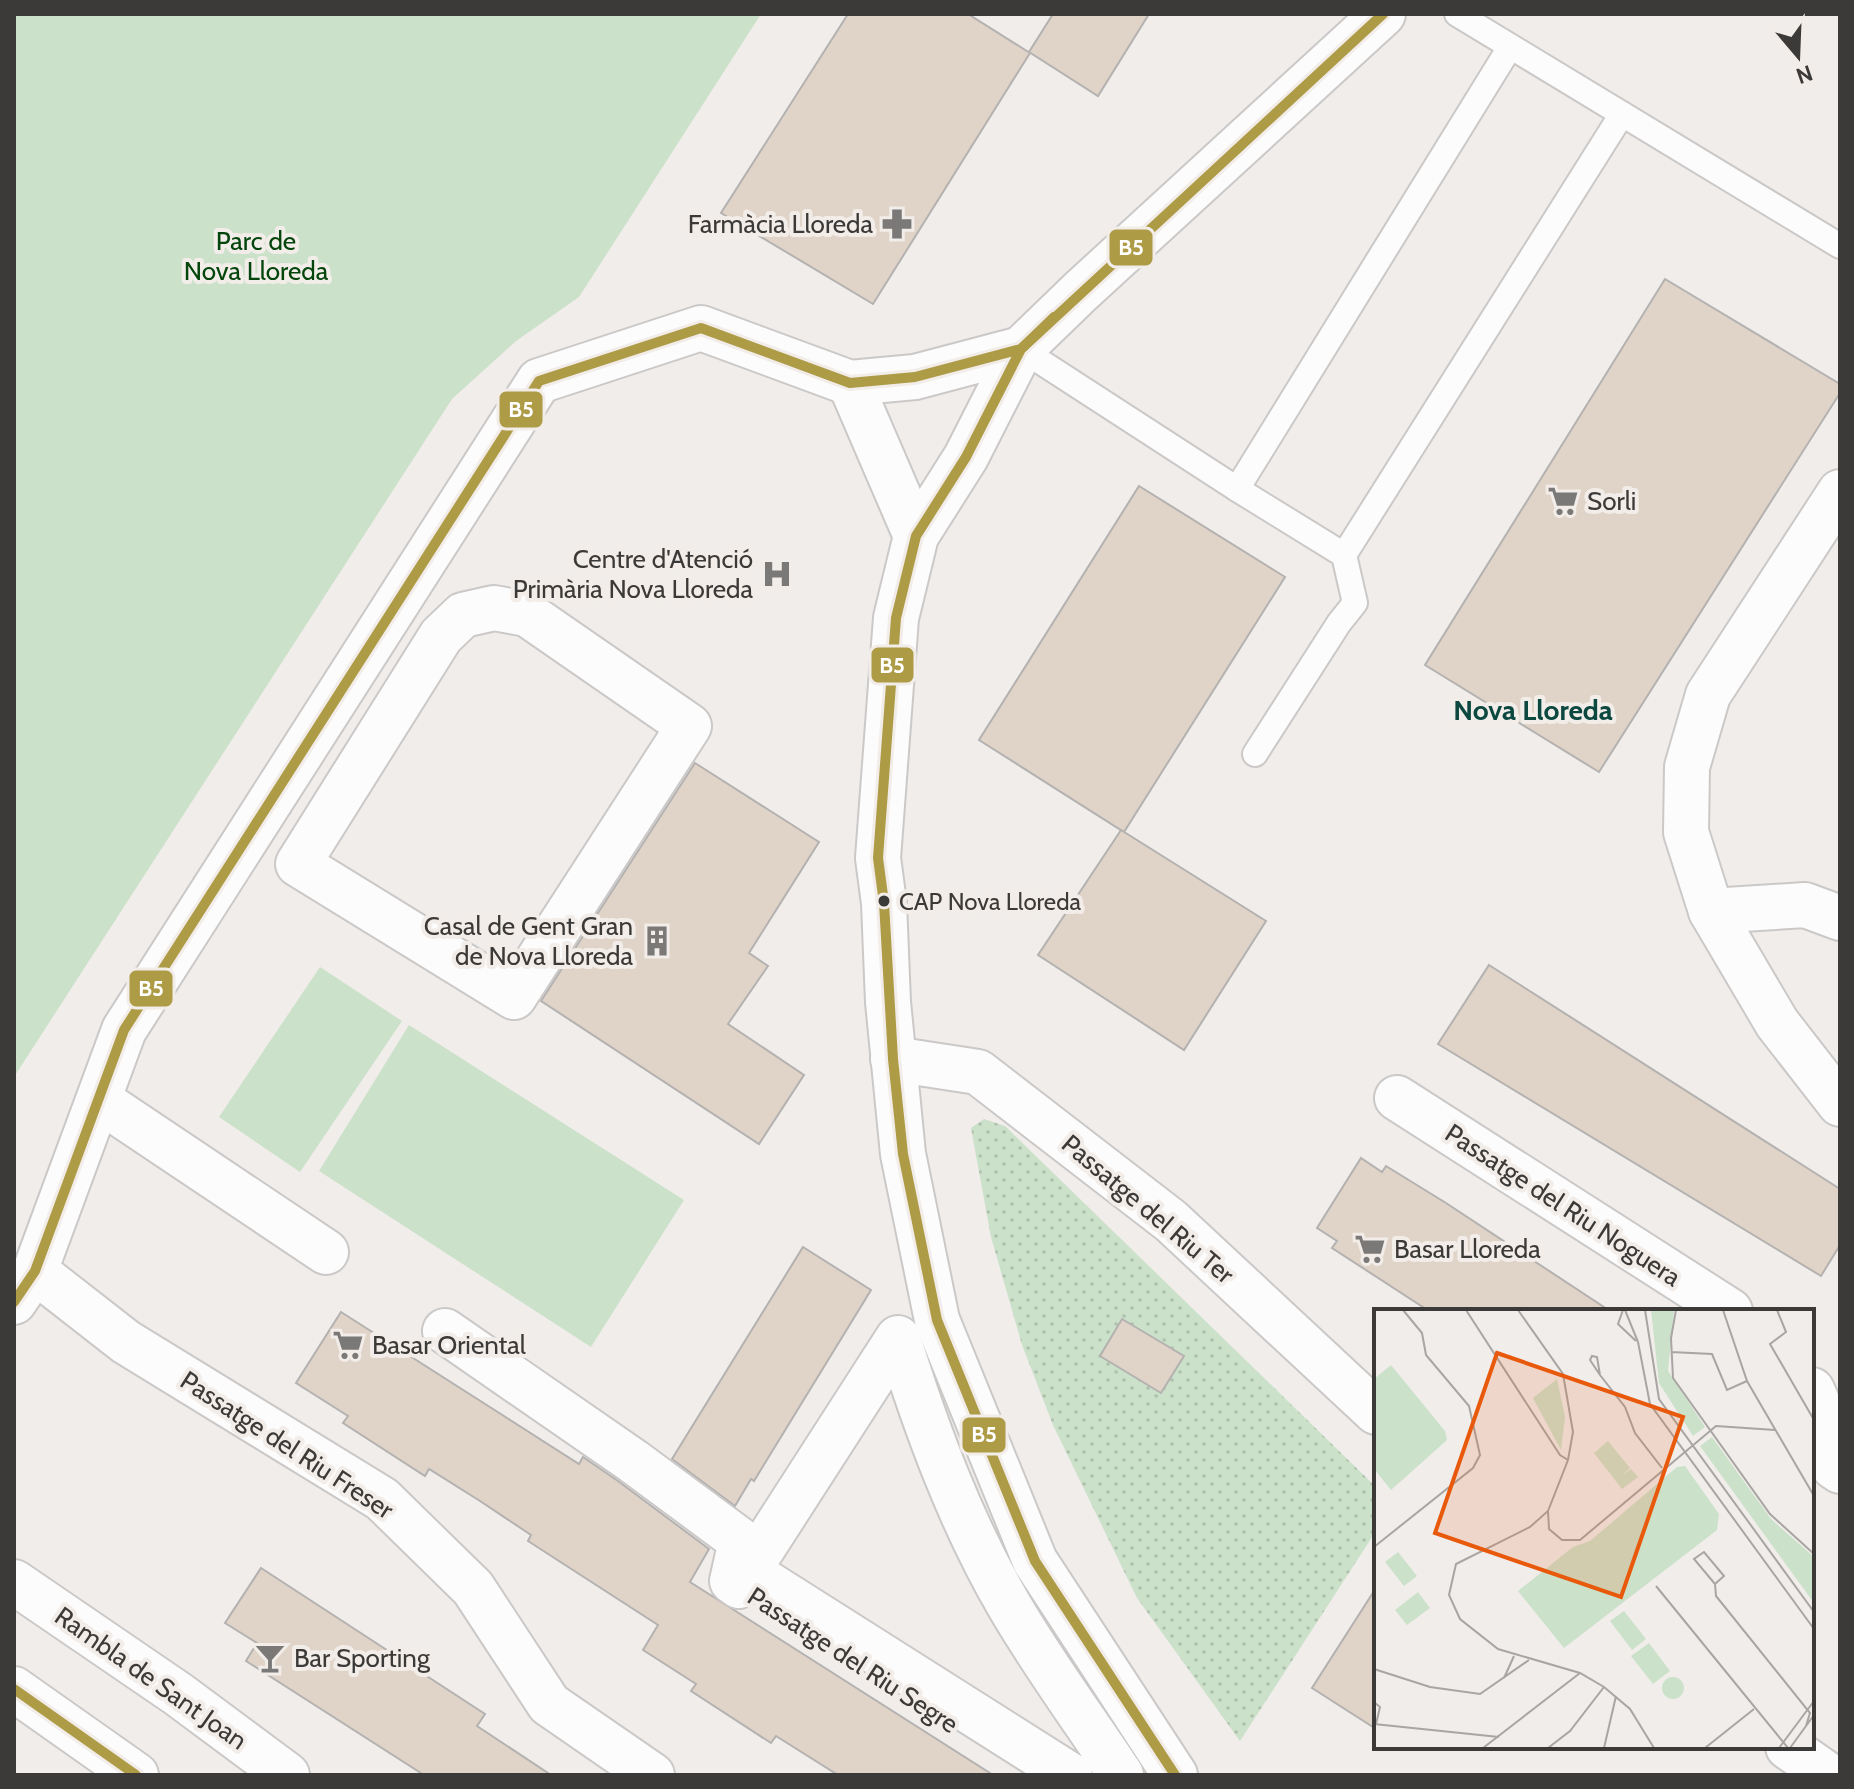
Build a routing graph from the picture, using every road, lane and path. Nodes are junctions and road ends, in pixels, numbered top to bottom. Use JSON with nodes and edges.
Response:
{"nodes":[{"id":1,"x":1383,"y":14,"type":"edge"},
{"id":2,"x":1457,"y":14,"type":"edge"},
{"id":3,"x":1510,"y":47,"type":"junction"},
{"id":4,"x":1622,"y":114,"type":"junction"},
{"id":5,"x":1840,"y":246,"type":"edge"},
{"id":6,"x":1021,"y":349,"type":"junction"},
{"id":7,"x":850,"y":383,"type":"junction"},
{"id":8,"x":1237,"y":489,"type":"junction"},
{"id":9,"x":1840,"y":492,"type":"edge"},
{"id":10,"x":916,"y":536,"type":"junction"},
{"id":11,"x":1344,"y":555,"type":"junction"},
{"id":12,"x":1255,"y":754,"type":"dead end"},
{"id":13,"x":1711,"y":911,"type":"junction"},
{"id":14,"x":1840,"y":918,"type":"edge"},
{"id":15,"x":514,"y":997,"type":"joint"},
{"id":16,"x":893,"y":1059,"type":"junction"},
{"id":17,"x":1397,"y":1098,"type":"dead end"},
{"id":18,"x":99,"y":1100,"type":"junction"},
{"id":19,"x":1840,"y":1104,"type":"edge"},
{"id":20,"x":326,"y":1252,"type":"dead end"},
{"id":21,"x":24,"y":1286,"type":"edge"},
{"id":22,"x":1727,"y":1309,"type":"edge"},
{"id":23,"x":445,"y":1331,"type":"dead end"},
{"id":24,"x":1815,"y":1395,"type":"edge"},
{"id":25,"x":1374,"y":1410,"type":"edge"},
{"id":26,"x":1840,"y":1471,"type":"edge"},
{"id":27,"x":14,"y":1582,"type":"edge"},
{"id":28,"x":14,"y":1689,"type":"edge"},
{"id":29,"x":1791,"y":1749,"type":"edge"},
{"id":30,"x":136,"y":1775,"type":"edge"},
{"id":31,"x":287,"y":1775,"type":"edge"},
{"id":32,"x":652,"y":1775,"type":"edge"},
{"id":33,"x":1031,"y":1775,"type":"edge"},
{"id":34,"x":1070,"y":1775,"type":"edge"},
{"id":35,"x":1121,"y":1775,"type":"edge"},
{"id":36,"x":1175,"y":1775,"type":"edge"},
{"id":37,"x":1828,"y":1775,"type":"edge"}],
"edges":[{"from":1,"to":6,"type":"street"},
{"from":2,"to":3,"type":"lane"},
{"from":3,"to":4,"type":"lane"},
{"from":3,"to":8,"type":"lane"},
{"from":4,"to":5,"type":"lane"},
{"from":4,"to":11,"type":"lane"},
{"from":6,"to":7,"type":"street"},
{"from":6,"to":8,"type":"lane"},
{"from":6,"to":10,"type":"street"},
{"from":7,"to":10,"type":"street"},
{"from":7,"to":18,"type":"street"},
{"from":8,"to":11,"type":"lane"},
{"from":9,"to":13,"type":"street"},
{"from":10,"to":16,"type":"street"},
{"from":11,"to":12,"type":"lane"},
{"from":13,"to":14,"type":"street"},
{"from":13,"to":19,"type":"street"},
{"from":15,"to":15,"type":"street"},
{"from":16,"to":25,"type":"street","name":"Passatge del Riu Ter"},
{"from":16,"to":36,"type":"street"},
{"from":17,"to":22,"type":"street","name":"Passatge del Riu Noguera"},
{"from":18,"to":20,"type":"street"},
{"from":18,"to":21,"type":"street"},
{"from":21,"to":32,"type":"street","name":"Passatge del Riu Freser"},
{"from":23,"to":33,"type":"street","name":"Passatge del Riu Segre"},
{"from":24,"to":26,"type":"street"},
{"from":27,"to":31,"type":"street","name":"Rambla de Sant Joan"},
{"from":28,"to":30,"type":"street"},
{"from":29,"to":37,"type":"street"},
{"from":34,"to":35,"type":"street"}]}
